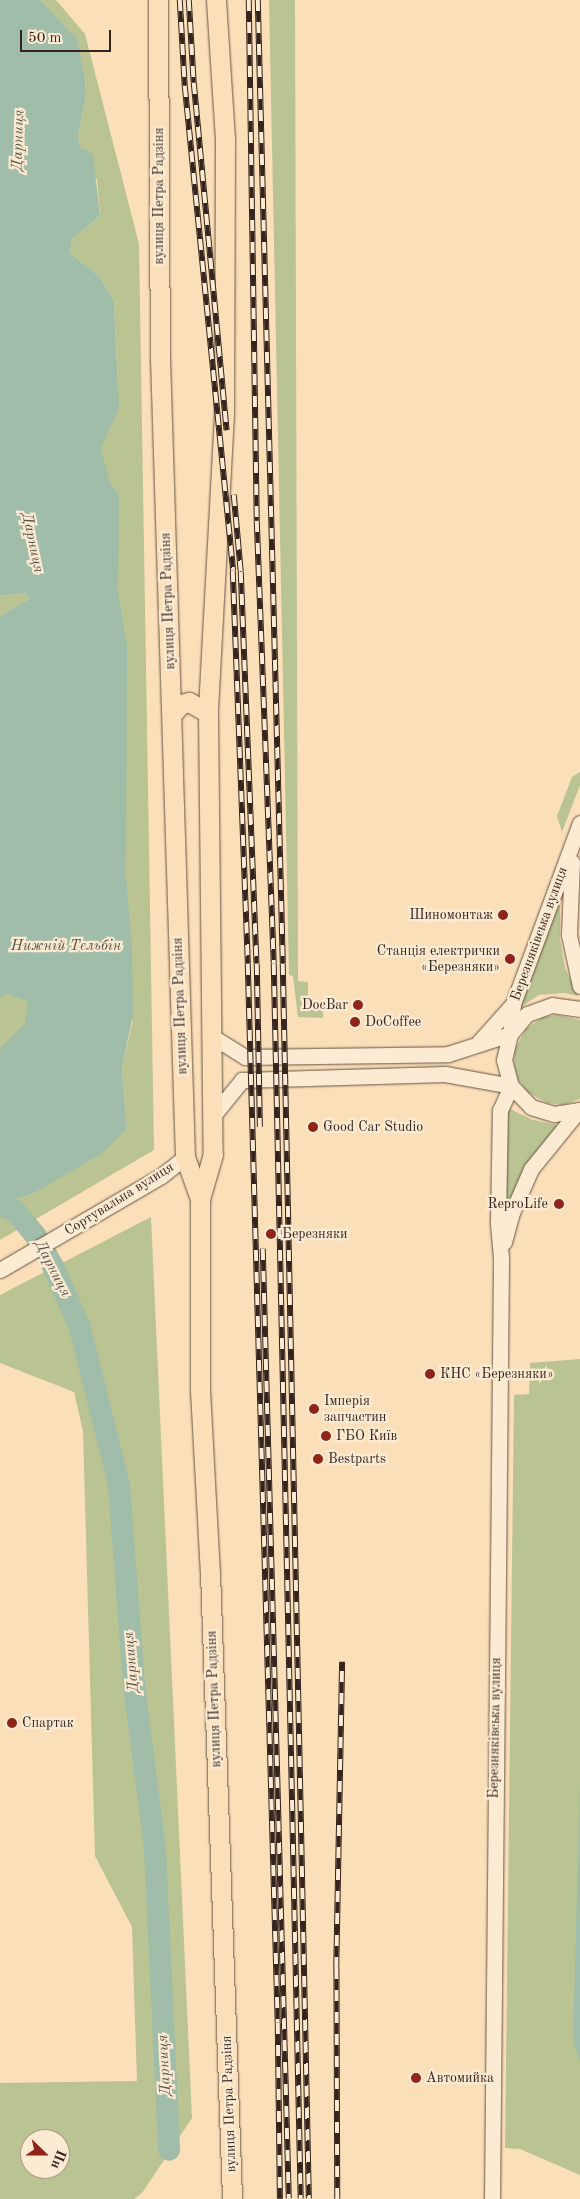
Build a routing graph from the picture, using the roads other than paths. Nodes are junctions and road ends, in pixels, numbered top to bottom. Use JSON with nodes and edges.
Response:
{"nodes":[{"id":1,"x":158,"y":0,"type":"edge"},
{"id":2,"x":216,"y":0,"type":"edge"},
{"id":3,"x":172,"y":713,"type":"junction"},
{"id":4,"x":208,"y":713,"type":"junction"},
{"id":5,"x":578,"y":829,"type":"edge"},
{"id":6,"x":580,"y":986,"type":"edge"},
{"id":7,"x":513,"y":1004,"type":"junction"},
{"id":8,"x":580,"y":1009,"type":"edge"},
{"id":9,"x":510,"y":1034,"type":"junction"},
{"id":10,"x":213,"y":1036,"type":"junction"},
{"id":11,"x":467,"y":1049,"type":"junction"},
{"id":12,"x":460,"y":1075,"type":"junction"},
{"id":13,"x":510,"y":1086,"type":"junction"},
{"id":14,"x":500,"y":1110,"type":"junction"},
{"id":15,"x":579,"y":1110,"type":"edge"},
{"id":16,"x":212,"y":1117,"type":"junction"},
{"id":17,"x":185,"y":1157,"type":"junction"},
{"id":18,"x":200,"y":1199,"type":"junction"},
{"id":19,"x":501,"y":1258,"type":"junction"},
{"id":20,"x":3,"y":1268,"type":"edge"},
{"id":21,"x":232,"y":2199,"type":"edge"},
{"id":22,"x":492,"y":2199,"type":"edge"}],
"edges":[{"from":1,"to":3,"type":"main road","name":"вулиця Петра Радзіня"},
{"from":2,"to":4,"type":"main road","name":"вулиця Петра Радзіня"},
{"from":3,"to":4,"type":"main road"},
{"from":3,"to":17,"type":"main road","name":"вулиця Петра Радзіня"},
{"from":4,"to":10,"type":"main road","name":"вулиця Петра Радзіня"},
{"from":5,"to":6,"type":"street","name":"Березняківська вулиця"},
{"from":5,"to":7,"type":"street","name":"Березняківська вулиця"},
{"from":7,"to":9,"type":"street","name":"Березняківська вулиця"},
{"from":7,"to":11,"type":"street"},
{"from":8,"to":9,"type":"street"},
{"from":9,"to":11,"type":"street"},
{"from":9,"to":13,"type":"street","name":"Березняківська вулиця"},
{"from":10,"to":11,"type":"street"},
{"from":10,"to":16,"type":"main road","name":"вулиця Петра Радзіня"},
{"from":12,"to":13,"type":"street"},
{"from":12,"to":14,"type":"street"},
{"from":12,"to":16,"type":"street"},
{"from":13,"to":14,"type":"street","name":"Березняківська вулиця"},
{"from":13,"to":15,"type":"street"},
{"from":14,"to":19,"type":"street","name":"Березняківська вулиця"},
{"from":15,"to":19,"type":"street","name":"Березняківська вулиця"},
{"from":16,"to":18,"type":"main road","name":"вулиця Петра Радзіня"},
{"from":17,"to":18,"type":"main road","name":"вулиця Петра Радзіня"},
{"from":17,"to":20,"type":"street","name":"Сортувальна вулиця"},
{"from":18,"to":21,"type":"main road","name":"вулиця Петра Радзіня"},
{"from":19,"to":22,"type":"street","name":"Березняківська вулиця"}]}
